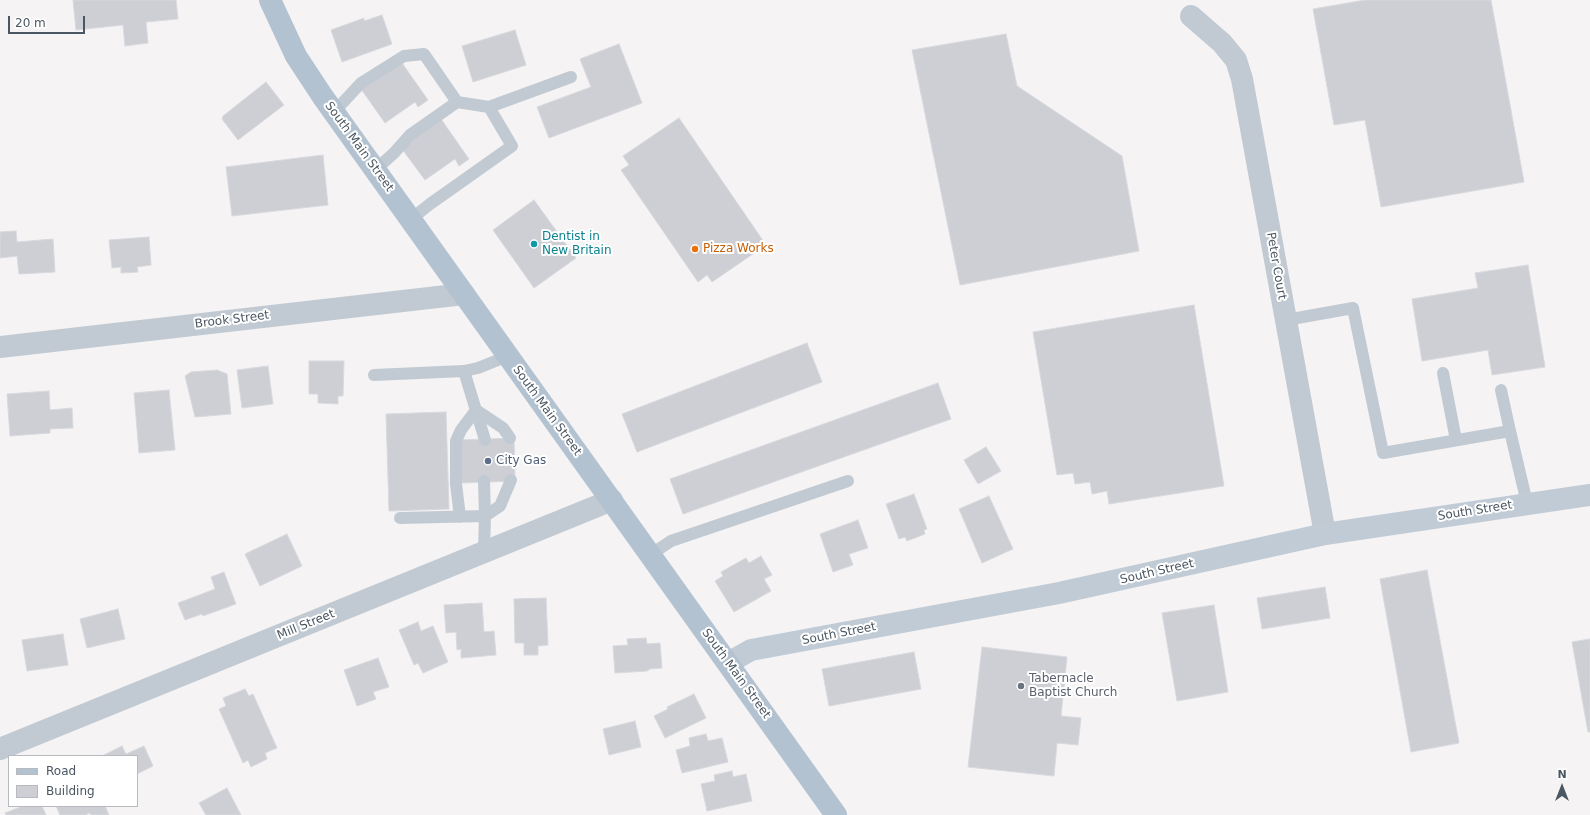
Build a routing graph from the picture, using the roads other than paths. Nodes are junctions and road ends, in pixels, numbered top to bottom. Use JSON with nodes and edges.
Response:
{"nodes":[{"id":1,"x":270,"y":0,"type":"edge"},
{"id":2,"x":1191,"y":16,"type":"dead end"},
{"id":3,"x":571,"y":77,"type":"dead end"},
{"id":4,"x":457,"y":102,"type":"junction"},
{"id":5,"x":489,"y":108,"type":"junction"},
{"id":6,"x":334,"y":112,"type":"junction"},
{"id":7,"x":375,"y":170,"type":"junction"},
{"id":8,"x":411,"y":219,"type":"junction"},
{"id":9,"x":464,"y":294,"type":"junction"},
{"id":10,"x":1286,"y":320,"type":"junction"},
{"id":11,"x":0,"y":347,"type":"edge"},
{"id":12,"x":508,"y":356,"type":"junction"},
{"id":13,"x":464,"y":371,"type":"junction"},
{"id":14,"x":1443,"y":373,"type":"dead end"},
{"id":15,"x":374,"y":375,"type":"dead end"},
{"id":16,"x":1501,"y":390,"type":"dead end"},
{"id":17,"x":476,"y":410,"type":"junction"},
{"id":18,"x":1510,"y":431,"type":"junction"},
{"id":19,"x":510,"y":438,"type":"dead end"},
{"id":20,"x":485,"y":440,"type":"dead end"},
{"id":21,"x":1456,"y":440,"type":"junction"},
{"id":22,"x":511,"y":480,"type":"dead end"},
{"id":23,"x":484,"y":481,"type":"dead end"},
{"id":24,"x":848,"y":481,"type":"dead end"},
{"id":25,"x":1590,"y":495,"type":"edge"},
{"id":26,"x":612,"y":500,"type":"junction"},
{"id":27,"x":1527,"y":503,"type":"junction"},
{"id":28,"x":484,"y":516,"type":"junction"},
{"id":29,"x":460,"y":517,"type":"junction"},
{"id":30,"x":400,"y":518,"type":"dead end"},
{"id":31,"x":1325,"y":534,"type":"junction"},
{"id":32,"x":484,"y":552,"type":"junction"},
{"id":33,"x":650,"y":555,"type":"junction"},
{"id":34,"x":728,"y":664,"type":"junction"},
{"id":35,"x":0,"y":749,"type":"edge"},
{"id":36,"x":836,"y":815,"type":"edge"}],
"edges":[{"from":1,"to":6,"type":"main road","name":"South Main Street"},
{"from":2,"to":10,"type":"street","name":"Peter Court"},
{"from":3,"to":5,"type":"lane"},
{"from":4,"to":5,"type":"lane"},
{"from":4,"to":6,"type":"lane"},
{"from":4,"to":7,"type":"lane"},
{"from":5,"to":8,"type":"lane"},
{"from":6,"to":7,"type":"main road","name":"South Main Street"},
{"from":7,"to":8,"type":"main road","name":"South Main Street"},
{"from":8,"to":9,"type":"main road","name":"South Main Street"},
{"from":9,"to":11,"type":"street","name":"Brook Street"},
{"from":9,"to":12,"type":"main road","name":"South Main Street"},
{"from":10,"to":21,"type":"lane"},
{"from":10,"to":31,"type":"street","name":"Peter Court"},
{"from":12,"to":13,"type":"lane"},
{"from":12,"to":26,"type":"main road","name":"South Main Street"},
{"from":13,"to":15,"type":"lane"},
{"from":13,"to":17,"type":"lane"},
{"from":14,"to":21,"type":"lane"},
{"from":16,"to":18,"type":"lane"},
{"from":17,"to":19,"type":"lane"},
{"from":17,"to":20,"type":"lane"},
{"from":17,"to":29,"type":"lane"},
{"from":18,"to":21,"type":"lane"},
{"from":18,"to":27,"type":"lane"},
{"from":22,"to":28,"type":"lane"},
{"from":23,"to":28,"type":"lane"},
{"from":24,"to":33,"type":"lane"},
{"from":25,"to":27,"type":"main road","name":"South Street"},
{"from":26,"to":32,"type":"street","name":"Mill Street"},
{"from":26,"to":33,"type":"main road","name":"South Main Street"},
{"from":27,"to":31,"type":"main road","name":"South Street"},
{"from":28,"to":29,"type":"lane"},
{"from":28,"to":32,"type":"lane"},
{"from":29,"to":30,"type":"lane"},
{"from":31,"to":34,"type":"main road","name":"South Street"},
{"from":32,"to":35,"type":"street","name":"Mill Street"},
{"from":33,"to":34,"type":"main road","name":"South Main Street"},
{"from":34,"to":36,"type":"main road","name":"South Main Street"}]}
